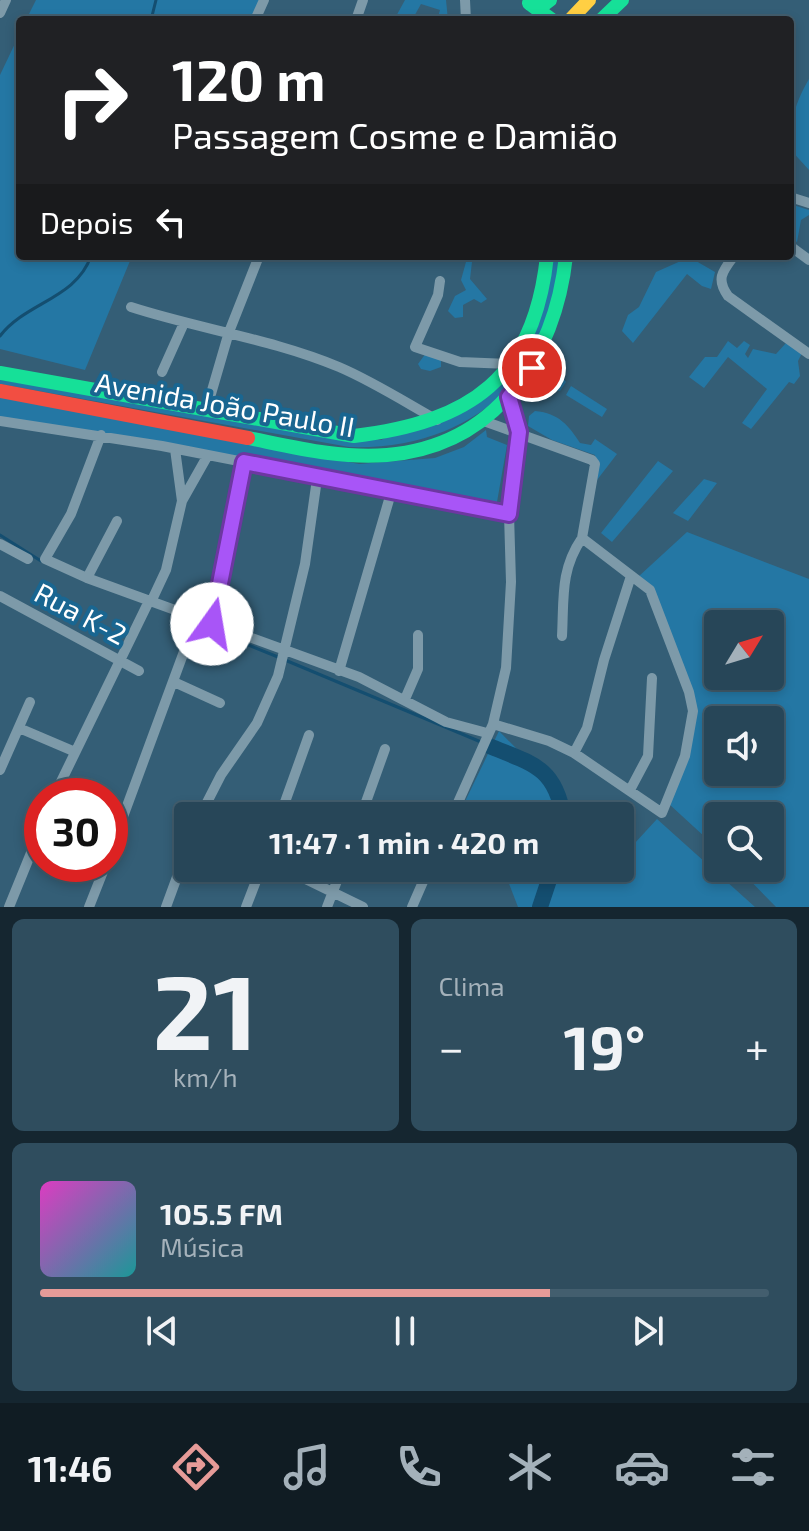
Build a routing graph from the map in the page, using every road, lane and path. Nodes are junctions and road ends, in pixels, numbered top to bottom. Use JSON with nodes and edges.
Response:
{"nodes":[{"id":1,"x":6,"y":0,"type":"edge"},
{"id":2,"x":550,"y":0,"type":"edge"},
{"id":3,"x":589,"y":0,"type":"edge"},
{"id":4,"x":622,"y":0,"type":"edge"},
{"id":5,"x":528,"y":2,"type":"edge"},
{"id":6,"x":0,"y":13,"type":"edge"},
{"id":7,"x":546,"y":16,"type":"edge"},
{"id":8,"x":574,"y":16,"type":"edge"},
{"id":9,"x":606,"y":16,"type":"edge"},
{"id":10,"x":257,"y":260,"type":"edge"},
{"id":11,"x":547,"y":260,"type":"edge"},
{"id":12,"x":566,"y":260,"type":"edge"},
{"id":13,"x":731,"y":260,"type":"edge"},
{"id":14,"x":440,"y":281,"type":"dead end"},
{"id":15,"x":131,"y":307,"type":"dead end"},
{"id":16,"x":184,"y":323,"type":"junction"},
{"id":17,"x":229,"y":332,"type":"junction"},
{"id":18,"x":809,"y":354,"type":"edge"},
{"id":19,"x":509,"y":364,"type":"junction"},
{"id":20,"x":162,"y":372,"type":"dead end"},
{"id":21,"x":0,"y":373,"type":"edge"},
{"id":22,"x":0,"y":391,"type":"edge"},
{"id":23,"x":509,"y":397,"type":"junction"},
{"id":24,"x":206,"y":411,"type":"junction"},
{"id":25,"x":481,"y":420,"type":"junction"},
{"id":26,"x":0,"y":421,"type":"edge"},
{"id":27,"x":438,"y":421,"type":"junction"},
{"id":28,"x":519,"y":432,"type":"junction"},
{"id":29,"x":101,"y":435,"type":"junction"},
{"id":30,"x":175,"y":449,"type":"junction"},
{"id":31,"x":208,"y":455,"type":"junction"},
{"id":32,"x":244,"y":462,"type":"junction"},
{"id":33,"x":317,"y":479,"type":"junction"},
{"id":34,"x":391,"y":493,"type":"junction"},
{"id":35,"x":182,"y":501,"type":"junction"},
{"id":36,"x":509,"y":514,"type":"junction"},
{"id":37,"x":117,"y":521,"type":"dead end"},
{"id":38,"x":582,"y":538,"type":"junction"},
{"id":39,"x":0,"y":544,"type":"edge"},
{"id":40,"x":28,"y":559,"type":"dead end"},
{"id":41,"x":631,"y":576,"type":"junction"},
{"id":42,"x":87,"y":578,"type":"junction"},
{"id":43,"x":0,"y":596,"type":"edge"},
{"id":44,"x":149,"y":603,"type":"junction"},
{"id":45,"x":195,"y":622,"type":"junction"},
{"id":46,"x":212,"y":624,"type":"junction"},
{"id":47,"x":418,"y":635,"type":"dead end"},
{"id":48,"x":562,"y":636,"type":"dead end"},
{"id":49,"x":282,"y":655,"type":"junction"},
{"id":50,"x":117,"y":660,"type":"junction"},
{"id":51,"x":139,"y":671,"type":"dead end"},
{"id":52,"x":339,"y":671,"type":"junction"},
{"id":53,"x":652,"y":678,"type":"dead end"},
{"id":54,"x":174,"y":682,"type":"junction"},
{"id":55,"x":405,"y":699,"type":"junction"},
{"id":56,"x":30,"y":702,"type":"dead end"},
{"id":57,"x":220,"y":703,"type":"dead end"},
{"id":58,"x":19,"y":728,"type":"junction"},
{"id":59,"x":309,"y":735,"type":"dead end"},
{"id":60,"x":487,"y":736,"type":"junction"},
{"id":61,"x":385,"y":749,"type":"dead end"},
{"id":62,"x":73,"y":751,"type":"junction"},
{"id":63,"x":574,"y":753,"type":"junction"},
{"id":64,"x":0,"y":770,"type":"edge"},
{"id":65,"x":62,"y":778,"type":"edge"},
{"id":66,"x":630,"y":790,"type":"junction"},
{"id":67,"x":207,"y":802,"type":"edge"},
{"id":68,"x":285,"y":802,"type":"edge"},
{"id":69,"x":366,"y":802,"type":"edge"},
{"id":70,"x":458,"y":802,"type":"edge"},
{"id":71,"x":128,"y":804,"type":"edge"},
{"id":72,"x":24,"y":870,"type":"edge"},
{"id":73,"x":99,"y":882,"type":"edge"},
{"id":74,"x":175,"y":882,"type":"edge"},
{"id":75,"x":256,"y":882,"type":"edge"},
{"id":76,"x":312,"y":882,"type":"edge"},
{"id":77,"x":337,"y":882,"type":"edge"},
{"id":78,"x":423,"y":882,"type":"edge"},
{"id":79,"x":333,"y":892,"type":"junction"},
{"id":80,"x":9,"y":907,"type":"edge"},
{"id":81,"x":89,"y":907,"type":"edge"},
{"id":82,"x":166,"y":907,"type":"edge"},
{"id":83,"x":246,"y":907,"type":"edge"},
{"id":84,"x":327,"y":907,"type":"edge"},
{"id":85,"x":363,"y":907,"type":"edge"},
{"id":86,"x":412,"y":907,"type":"edge"}],
"edges":[{"from":1,"to":6,"type":"street"},
{"from":2,"to":5,"type":"main road"},
{"from":3,"to":8,"type":"main road"},
{"from":4,"to":9,"type":"main road"},
{"from":5,"to":7,"type":"main road"},
{"from":10,"to":17,"type":"street"},
{"from":11,"to":19,"type":"main road","name":"Avenida João Paulo II"},
{"from":12,"to":23,"type":"main road","name":"Avenida João Paulo II"},
{"from":13,"to":18,"type":"street"},
{"from":14,"to":19,"type":"street"},
{"from":15,"to":16,"type":"street"},
{"from":16,"to":17,"type":"street"},
{"from":16,"to":20,"type":"street"},
{"from":17,"to":24,"type":"street"},
{"from":17,"to":27,"type":"street"},
{"from":19,"to":27,"type":"main road","name":"Avenida João Paulo II"},
{"from":21,"to":24,"type":"main road","name":"Avenida João Paulo II"},
{"from":22,"to":25,"type":"main road","name":"Avenida João Paulo II"},
{"from":23,"to":25,"type":"main road","name":"Avenida João Paulo II"},
{"from":23,"to":28,"type":"street"},
{"from":24,"to":27,"type":"main road","name":"Avenida João Paulo II"},
{"from":25,"to":28,"type":"street"},
{"from":26,"to":29,"type":"street"},
{"from":28,"to":36,"type":"street"},
{"from":28,"to":38,"type":"street"},
{"from":29,"to":30,"type":"street"},
{"from":29,"to":42,"type":"street","name":"Rua K-2"},
{"from":30,"to":31,"type":"street"},
{"from":30,"to":35,"type":"street"},
{"from":31,"to":32,"type":"street"},
{"from":31,"to":35,"type":"street"},
{"from":32,"to":33,"type":"street"},
{"from":32,"to":46,"type":"street"},
{"from":33,"to":34,"type":"street"},
{"from":33,"to":49,"type":"street"},
{"from":34,"to":36,"type":"street"},
{"from":34,"to":52,"type":"street"},
{"from":35,"to":44,"type":"street"},
{"from":36,"to":60,"type":"street"},
{"from":37,"to":42,"type":"street"},
{"from":38,"to":41,"type":"street"},
{"from":38,"to":48,"type":"street"},
{"from":39,"to":40,"type":"street"},
{"from":41,"to":63,"type":"street"},
{"from":41,"to":66,"type":"street"},
{"from":42,"to":44,"type":"street"},
{"from":43,"to":50,"type":"street","name":"Rua K-2"},
{"from":44,"to":45,"type":"street"},
{"from":44,"to":50,"type":"street"},
{"from":45,"to":46,"type":"street"},
{"from":45,"to":54,"type":"street"},
{"from":46,"to":49,"type":"street"},
{"from":47,"to":55,"type":"street"},
{"from":49,"to":52,"type":"street"},
{"from":49,"to":67,"type":"street"},
{"from":50,"to":51,"type":"street","name":"Rua K-2"},
{"from":50,"to":62,"type":"street"},
{"from":52,"to":55,"type":"street"},
{"from":53,"to":66,"type":"street"},
{"from":54,"to":57,"type":"street"},
{"from":54,"to":71,"type":"street"},
{"from":55,"to":60,"type":"street"},
{"from":56,"to":58,"type":"street"},
{"from":58,"to":62,"type":"street"},
{"from":58,"to":64,"type":"street"},
{"from":59,"to":68,"type":"street"},
{"from":60,"to":63,"type":"street"},
{"from":60,"to":70,"type":"street"},
{"from":61,"to":69,"type":"street"},
{"from":62,"to":65,"type":"street"},
{"from":63,"to":66,"type":"street"},
{"from":72,"to":80,"type":"street"},
{"from":73,"to":81,"type":"street"},
{"from":74,"to":82,"type":"street"},
{"from":75,"to":83,"type":"street"},
{"from":76,"to":79,"type":"street"},
{"from":77,"to":79,"type":"street"},
{"from":78,"to":86,"type":"street"},
{"from":79,"to":84,"type":"street"},
{"from":79,"to":85,"type":"street"}]}
